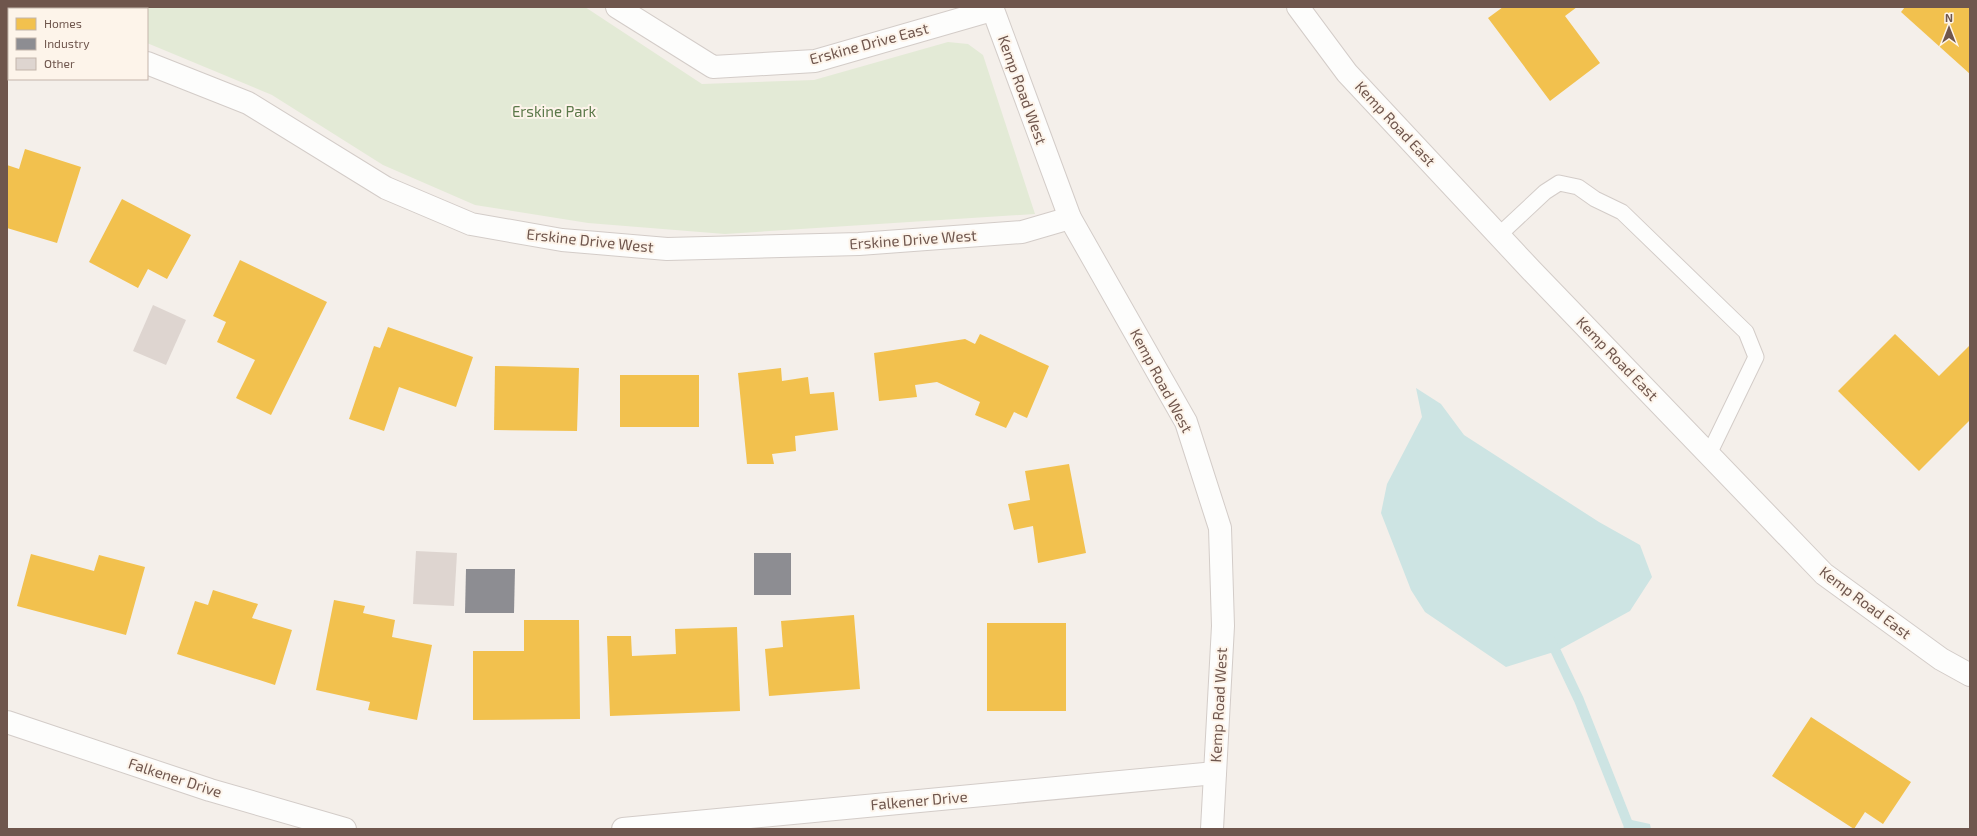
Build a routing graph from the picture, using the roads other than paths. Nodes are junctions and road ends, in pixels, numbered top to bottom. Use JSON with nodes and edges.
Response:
{"nodes":[{"id":1,"x":616,"y":7,"type":"edge"},
{"id":2,"x":1298,"y":7,"type":"edge"},
{"id":3,"x":992,"y":8,"type":"edge"},
{"id":4,"x":148,"y":63,"type":"edge"},
{"id":5,"x":1070,"y":218,"type":"junction"},
{"id":6,"x":1499,"y":236,"type":"junction"},
{"id":7,"x":1709,"y":454,"type":"junction"},
{"id":8,"x":1970,"y":675,"type":"edge"},
{"id":9,"x":7,"y":722,"type":"edge"},
{"id":10,"x":1215,"y":773,"type":"junction"},
{"id":11,"x":345,"y":829,"type":"edge"},
{"id":12,"x":623,"y":829,"type":"edge"},
{"id":13,"x":1212,"y":829,"type":"edge"}],
"edges":[{"from":1,"to":3,"type":"street","name":"Erskine Drive East"},
{"from":2,"to":6,"type":"street","name":"Kemp Road East"},
{"from":3,"to":5,"type":"street","name":"Kemp Road West"},
{"from":4,"to":5,"type":"street","name":"Erskine Drive West"},
{"from":5,"to":10,"type":"street","name":"Kemp Road West"},
{"from":6,"to":7,"type":"street","name":"Kemp Road East"},
{"from":6,"to":7,"type":"lane"},
{"from":7,"to":8,"type":"street","name":"Kemp Road East"},
{"from":9,"to":11,"type":"street","name":"Falkener Drive"},
{"from":10,"to":12,"type":"street","name":"Falkener Drive"},
{"from":10,"to":13,"type":"street","name":"Kemp Road West"}]}
